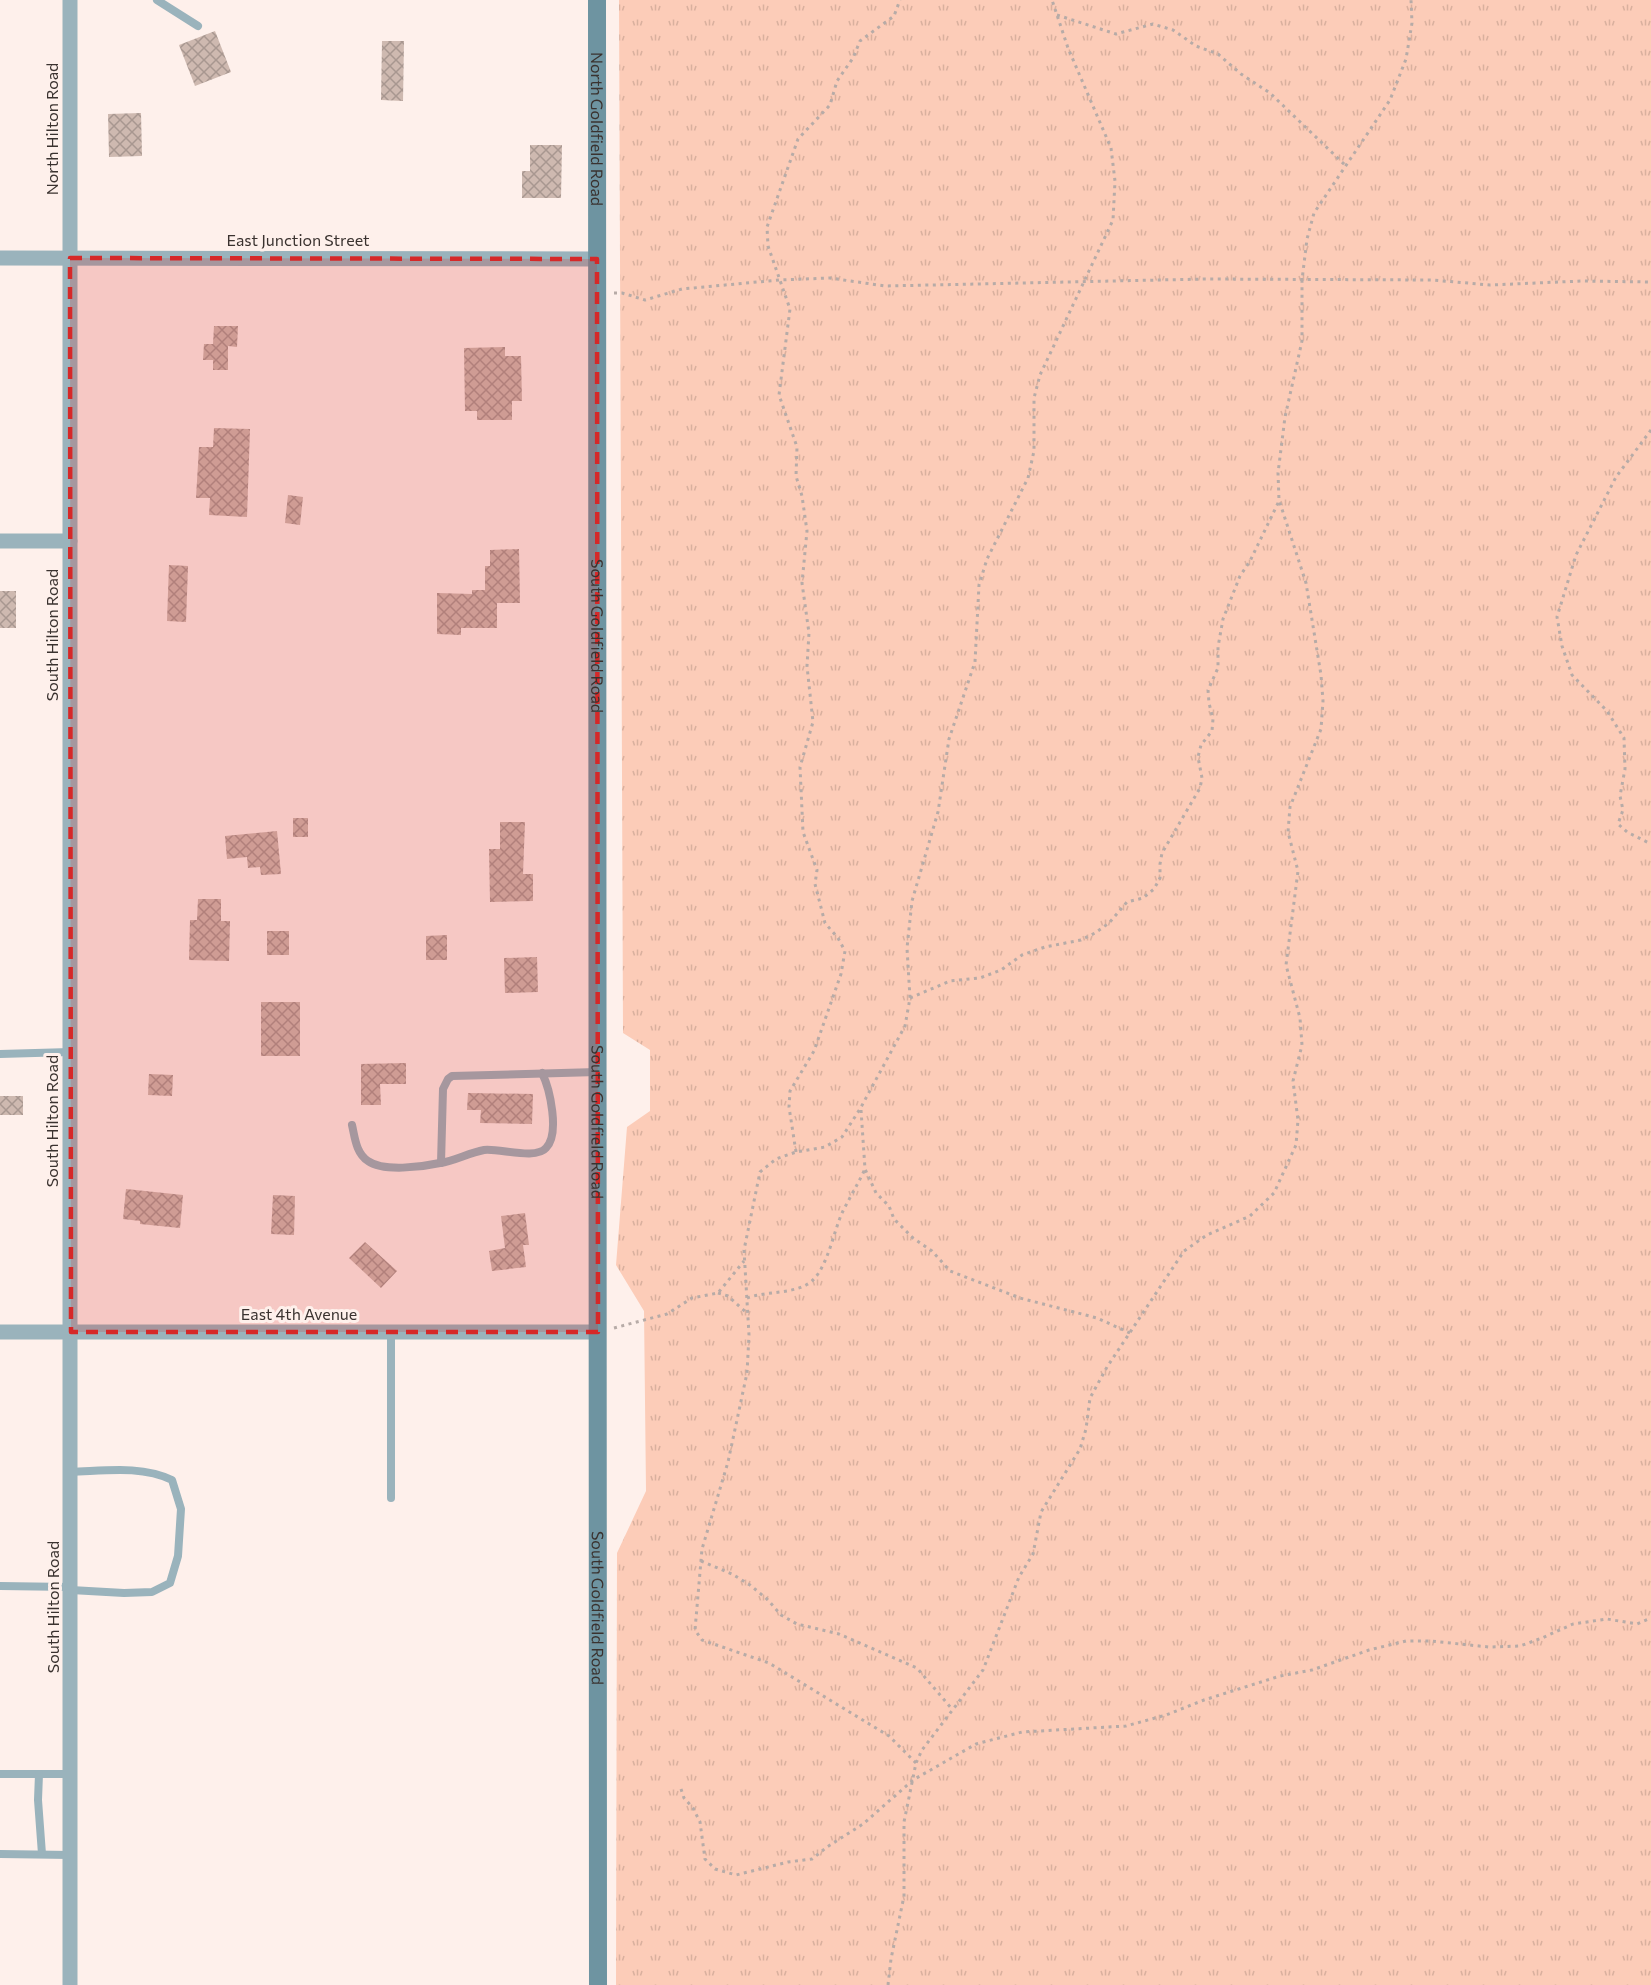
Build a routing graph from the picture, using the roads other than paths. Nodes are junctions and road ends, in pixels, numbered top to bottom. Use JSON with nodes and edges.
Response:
{"nodes":[{"id":1,"x":70,"y":0,"type":"edge"},
{"id":2,"x":157,"y":0,"type":"edge"},
{"id":3,"x":597,"y":0,"type":"edge"},
{"id":4,"x":198,"y":26,"type":"dead end"},
{"id":5,"x":0,"y":258,"type":"edge"},
{"id":6,"x":70,"y":258,"type":"junction"},
{"id":7,"x":597,"y":259,"type":"junction"},
{"id":8,"x":0,"y":541,"type":"edge"},
{"id":9,"x":70,"y":541,"type":"junction"},
{"id":10,"x":70,"y":1052,"type":"junction"},
{"id":11,"x":0,"y":1054,"type":"edge"},
{"id":12,"x":598,"y":1072,"type":"junction"},
{"id":13,"x":542,"y":1073,"type":"junction"},
{"id":14,"x":352,"y":1125,"type":"dead end"},
{"id":15,"x":441,"y":1163,"type":"junction"},
{"id":16,"x":0,"y":1332,"type":"edge"},
{"id":17,"x":71,"y":1332,"type":"junction"},
{"id":18,"x":392,"y":1332,"type":"junction"},
{"id":19,"x":598,"y":1332,"type":"junction"},
{"id":20,"x":71,"y":1472,"type":"junction"},
{"id":21,"x":391,"y":1498,"type":"dead end"},
{"id":22,"x":0,"y":1586,"type":"edge"},
{"id":23,"x":71,"y":1588,"type":"junction"},
{"id":24,"x":0,"y":1774,"type":"edge"},
{"id":25,"x":39,"y":1774,"type":"junction"},
{"id":26,"x":71,"y":1774,"type":"junction"},
{"id":27,"x":0,"y":1854,"type":"edge"},
{"id":28,"x":42,"y":1854,"type":"junction"},
{"id":29,"x":71,"y":1855,"type":"junction"},
{"id":30,"x":70,"y":1985,"type":"edge"},
{"id":31,"x":598,"y":1985,"type":"edge"}],
"edges":[{"from":1,"to":6,"type":"street","name":"North Hilton Road"},
{"from":2,"to":4,"type":"lane"},
{"from":3,"to":7,"type":"main road","name":"North Goldfield Road"},
{"from":5,"to":6,"type":"street","name":"East Junction Street"},
{"from":6,"to":7,"type":"street","name":"East Junction Street"},
{"from":6,"to":9,"type":"street","name":"South Hilton Road"},
{"from":7,"to":12,"type":"main road","name":"South Goldfield Road"},
{"from":8,"to":9,"type":"street"},
{"from":9,"to":10,"type":"street","name":"South Hilton Road"},
{"from":10,"to":11,"type":"lane"},
{"from":10,"to":17,"type":"street","name":"South Hilton Road"},
{"from":12,"to":13,"type":"lane"},
{"from":12,"to":19,"type":"main road","name":"South Goldfield Road"},
{"from":13,"to":15,"type":"lane"},
{"from":13,"to":15,"type":"lane"},
{"from":14,"to":15,"type":"lane"},
{"from":16,"to":17,"type":"street","name":"East 4th Avenue"},
{"from":17,"to":18,"type":"street","name":"East 4th Avenue"},
{"from":17,"to":20,"type":"street","name":"South Hilton Road"},
{"from":18,"to":19,"type":"street","name":"East 4th Avenue"},
{"from":18,"to":21,"type":"lane"},
{"from":19,"to":31,"type":"main road","name":"South Goldfield Road"},
{"from":20,"to":23,"type":"street","name":"South Hilton Road"},
{"from":20,"to":23,"type":"lane"},
{"from":22,"to":23,"type":"lane"},
{"from":23,"to":26,"type":"street","name":"South Hilton Road"},
{"from":24,"to":25,"type":"lane"},
{"from":25,"to":26,"type":"lane"},
{"from":25,"to":28,"type":"lane"},
{"from":26,"to":29,"type":"street","name":"South Hilton Road"},
{"from":27,"to":28,"type":"lane"},
{"from":28,"to":29,"type":"lane"},
{"from":29,"to":30,"type":"street","name":"South Hilton Road"}]}
